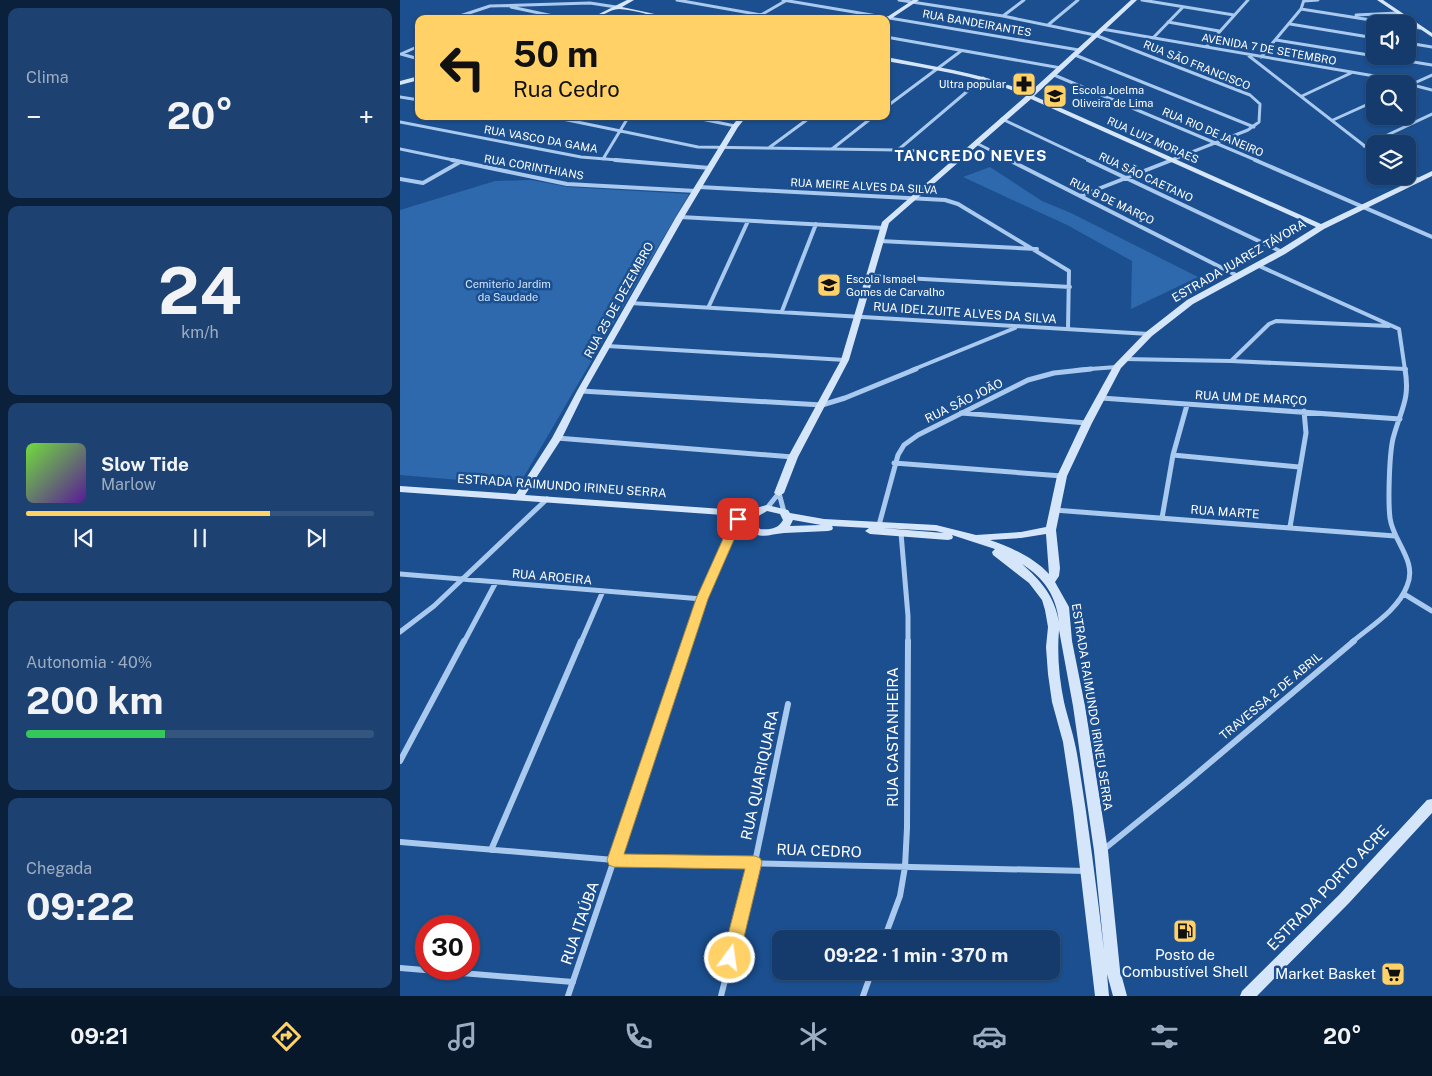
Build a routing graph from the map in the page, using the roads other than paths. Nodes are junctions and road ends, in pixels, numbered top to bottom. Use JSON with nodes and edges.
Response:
{"nodes":[{"id":1,"x":631,"y":0,"type":"edge"},
{"id":2,"x":677,"y":0,"type":"edge"},
{"id":3,"x":786,"y":0,"type":"edge"},
{"id":4,"x":899,"y":0,"type":"edge"},
{"id":5,"x":1024,"y":0,"type":"edge"},
{"id":6,"x":1078,"y":0,"type":"edge"},
{"id":7,"x":1134,"y":0,"type":"edge"},
{"id":8,"x":1142,"y":0,"type":"edge"},
{"id":9,"x":1247,"y":0,"type":"edge"},
{"id":10,"x":1304,"y":0,"type":"edge"},
{"id":11,"x":1318,"y":0,"type":"edge"},
{"id":12,"x":1380,"y":0,"type":"edge"},
{"id":13,"x":914,"y":1,"type":"edge"},
{"id":14,"x":502,"y":6,"type":"junction"},
{"id":15,"x":616,"y":7,"type":"junction"},
{"id":16,"x":1183,"y":7,"type":"junction"},
{"id":17,"x":1301,"y":9,"type":"junction"},
{"id":18,"x":1397,"y":13,"type":"junction"},
{"id":19,"x":463,"y":15,"type":"edge"},
{"id":20,"x":547,"y":15,"type":"edge"},
{"id":21,"x":600,"y":15,"type":"edge"},
{"id":22,"x":655,"y":15,"type":"edge"},
{"id":23,"x":761,"y":15,"type":"joint"},
{"id":24,"x":871,"y":15,"type":"edge"},
{"id":25,"x":1234,"y":15,"type":"junction"},
{"id":26,"x":1003,"y":16,"type":"junction"},
{"id":27,"x":1345,"y":16,"type":"junction"},
{"id":28,"x":890,"y":17,"type":"edge"},
{"id":29,"x":890,"y":18,"type":"edge"},
{"id":30,"x":1366,"y":19,"type":"edge"},
{"id":31,"x":1168,"y":22,"type":"junction"},
{"id":32,"x":1048,"y":24,"type":"junction"},
{"id":33,"x":1290,"y":24,"type":"junction"},
{"id":34,"x":1416,"y":27,"type":"edge"},
{"id":35,"x":1420,"y":28,"type":"junction"},
{"id":36,"x":1102,"y":29,"type":"junction"},
{"id":37,"x":1219,"y":31,"type":"junction"},
{"id":38,"x":1095,"y":35,"type":"junction"},
{"id":39,"x":1432,"y":35,"type":"edge"},
{"id":40,"x":1366,"y":37,"type":"edge"},
{"id":41,"x":890,"y":38,"type":"edge"},
{"id":42,"x":1153,"y":38,"type":"junction"},
{"id":43,"x":1276,"y":40,"type":"junction"},
{"id":44,"x":1416,"y":44,"type":"edge"},
{"id":45,"x":1206,"y":47,"type":"junction"},
{"id":46,"x":1432,"y":47,"type":"edge"},
{"id":47,"x":415,"y":48,"type":"edge"},
{"id":48,"x":961,"y":51,"type":"junction"},
{"id":49,"x":1077,"y":52,"type":"junction"},
{"id":50,"x":401,"y":54,"type":"edge"},
{"id":51,"x":1247,"y":54,"type":"junction"},
{"id":52,"x":1366,"y":54,"type":"edge"},
{"id":53,"x":1261,"y":57,"type":"junction"},
{"id":54,"x":415,"y":58,"type":"edge"},
{"id":55,"x":890,"y":60,"type":"edge"},
{"id":56,"x":1416,"y":62,"type":"edge"},
{"id":57,"x":1432,"y":65,"type":"edge"},
{"id":58,"x":936,"y":68,"type":"junction"},
{"id":59,"x":1061,"y":68,"type":"junction"},
{"id":60,"x":1352,"y":72,"type":"junction"},
{"id":61,"x":1054,"y":74,"type":"junction"},
{"id":62,"x":1366,"y":75,"type":"edge"},
{"id":63,"x":1432,"y":75,"type":"edge"},
{"id":64,"x":983,"y":78,"type":"junction"},
{"id":65,"x":415,"y":79,"type":"edge"},
{"id":66,"x":1416,"y":82,"type":"edge"},
{"id":67,"x":400,"y":83,"type":"edge"},
{"id":68,"x":1416,"y":87,"type":"edge"},
{"id":69,"x":1432,"y":90,"type":"edge"},
{"id":70,"x":1030,"y":95,"type":"junction"},
{"id":71,"x":1302,"y":96,"type":"junction"},
{"id":72,"x":400,"y":97,"type":"edge"},
{"id":73,"x":415,"y":99,"type":"edge"},
{"id":74,"x":890,"y":104,"type":"edge"},
{"id":75,"x":1366,"y":105,"type":"edge"},
{"id":76,"x":1432,"y":114,"type":"edge"},
{"id":77,"x":1002,"y":119,"type":"junction"},
{"id":78,"x":567,"y":120,"type":"edge"},
{"id":79,"x":627,"y":120,"type":"edge"},
{"id":80,"x":706,"y":120,"type":"edge"},
{"id":81,"x":740,"y":120,"type":"edge"},
{"id":82,"x":807,"y":120,"type":"edge"},
{"id":83,"x":869,"y":120,"type":"edge"},
{"id":84,"x":1333,"y":120,"type":"junction"},
{"id":85,"x":400,"y":122,"type":"edge"},
{"id":86,"x":735,"y":126,"type":"junction"},
{"id":87,"x":1254,"y":127,"type":"junction"},
{"id":88,"x":620,"y":131,"type":"junction"},
{"id":89,"x":1216,"y":143,"type":"junction"},
{"id":90,"x":976,"y":144,"type":"junction"},
{"id":91,"x":1364,"y":146,"type":"joint"},
{"id":92,"x":723,"y":148,"type":"junction"},
{"id":93,"x":769,"y":148,"type":"junction"},
{"id":94,"x":400,"y":149,"type":"edge"},
{"id":95,"x":832,"y":149,"type":"junction"},
{"id":96,"x":898,"y":150,"type":"junction"},
{"id":97,"x":963,"y":154,"type":"junction"},
{"id":98,"x":603,"y":159,"type":"junction"},
{"id":99,"x":1172,"y":160,"type":"junction"},
{"id":100,"x":460,"y":162,"type":"junction"},
{"id":101,"x":710,"y":168,"type":"junction"},
{"id":102,"x":1432,"y":173,"type":"edge"},
{"id":103,"x":1126,"y":177,"type":"junction"},
{"id":104,"x":1416,"y":178,"type":"edge"},
{"id":105,"x":400,"y":180,"type":"edge"},
{"id":106,"x":1419,"y":180,"type":"junction"},
{"id":107,"x":697,"y":189,"type":"junction"},
{"id":108,"x":1080,"y":196,"type":"junction"},
{"id":109,"x":913,"y":197,"type":"junction"},
{"id":110,"x":1365,"y":207,"type":"junction"},
{"id":111,"x":680,"y":217,"type":"junction"},
{"id":112,"x":748,"y":221,"type":"junction"},
{"id":113,"x":816,"y":224,"type":"junction"},
{"id":114,"x":1321,"y":227,"type":"junction"},
{"id":115,"x":883,"y":228,"type":"junction"},
{"id":116,"x":1432,"y":237,"type":"edge"},
{"id":117,"x":880,"y":241,"type":"junction"},
{"id":118,"x":1038,"y":249,"type":"junction"},
{"id":119,"x":1282,"y":252,"type":"junction"},
{"id":120,"x":1257,"y":265,"type":"junction"},
{"id":121,"x":869,"y":276,"type":"junction"},
{"id":122,"x":1238,"y":276,"type":"junction"},
{"id":123,"x":1070,"y":287,"type":"junction"},
{"id":124,"x":630,"y":303,"type":"junction"},
{"id":125,"x":709,"y":306,"type":"junction"},
{"id":126,"x":782,"y":311,"type":"junction"},
{"id":127,"x":859,"y":316,"type":"junction"},
{"id":128,"x":1393,"y":326,"type":"junction"},
{"id":129,"x":1017,"y":327,"type":"junction"},
{"id":130,"x":1068,"y":329,"type":"junction"},
{"id":131,"x":1149,"y":334,"type":"junction"},
{"id":132,"x":607,"y":346,"type":"junction"},
{"id":133,"x":1124,"y":359,"type":"junction"},
{"id":134,"x":845,"y":360,"type":"junction"},
{"id":135,"x":1231,"y":361,"type":"junction"},
{"id":136,"x":1118,"y":368,"type":"junction"},
{"id":137,"x":1406,"y":369,"type":"junction"},
{"id":138,"x":581,"y":391,"type":"junction"},
{"id":139,"x":1101,"y":398,"type":"junction"},
{"id":140,"x":822,"y":405,"type":"junction"},
{"id":141,"x":1187,"y":405,"type":"junction"},
{"id":142,"x":1304,"y":411,"type":"junction"},
{"id":143,"x":960,"y":413,"type":"junction"},
{"id":144,"x":1400,"y":419,"type":"junction"},
{"id":145,"x":1087,"y":423,"type":"junction"},
{"id":146,"x":557,"y":438,"type":"junction"},
{"id":147,"x":1173,"y":455,"type":"junction"},
{"id":148,"x":793,"y":457,"type":"junction"},
{"id":149,"x":894,"y":464,"type":"junction"},
{"id":150,"x":1299,"y":467,"type":"junction"},
{"id":151,"x":1062,"y":476,"type":"junction"},
{"id":152,"x":400,"y":488,"type":"edge"},
{"id":153,"x":779,"y":493,"type":"junction"},
{"id":154,"x":518,"y":498,"type":"junction"},
{"id":155,"x":547,"y":499,"type":"junction"},
{"id":156,"x":767,"y":508,"type":"junction"},
{"id":157,"x":1054,"y":510,"type":"junction"},
{"id":158,"x":756,"y":511,"type":"junction"},
{"id":159,"x":723,"y":512,"type":"junction"},
{"id":160,"x":785,"y":514,"type":"junction"},
{"id":161,"x":1162,"y":518,"type":"junction"},
{"id":162,"x":738,"y":519,"type":"junction"},
{"id":163,"x":748,"y":524,"type":"junction"},
{"id":164,"x":879,"y":525,"type":"junction"},
{"id":165,"x":1290,"y":527,"type":"junction"},
{"id":166,"x":781,"y":530,"type":"junction"},
{"id":167,"x":1051,"y":530,"type":"junction"},
{"id":168,"x":901,"y":533,"type":"junction"},
{"id":169,"x":1395,"y":536,"type":"junction"},
{"id":170,"x":974,"y":537,"type":"junction"},
{"id":171,"x":400,"y":574,"type":"edge"},
{"id":172,"x":463,"y":579,"type":"junction"},
{"id":173,"x":496,"y":582,"type":"junction"},
{"id":174,"x":1050,"y":582,"type":"junction"},
{"id":175,"x":603,"y":591,"type":"junction"},
{"id":176,"x":1404,"y":594,"type":"junction"},
{"id":177,"x":702,"y":599,"type":"junction"},
{"id":178,"x":1432,"y":611,"type":"edge"},
{"id":179,"x":400,"y":632,"type":"edge"},
{"id":180,"x":1076,"y":689,"type":"junction"},
{"id":181,"x":1058,"y":690,"type":"junction"},
{"id":182,"x":788,"y":704,"type":"dead end"},
{"id":183,"x":400,"y":761,"type":"edge"},
{"id":184,"x":1432,"y":804,"type":"edge"},
{"id":185,"x":400,"y":842,"type":"edge"},
{"id":186,"x":491,"y":850,"type":"junction"},
{"id":187,"x":1102,"y":851,"type":"junction"},
{"id":188,"x":614,"y":860,"type":"junction"},
{"id":189,"x":755,"y":862,"type":"junction"},
{"id":190,"x":905,"y":867,"type":"junction"},
{"id":191,"x":1087,"y":871,"type":"junction"},
{"id":192,"x":887,"y":930,"type":"edge"},
{"id":193,"x":400,"y":968,"type":"edge"},
{"id":194,"x":869,"y":980,"type":"edge"},
{"id":195,"x":573,"y":982,"type":"junction"},
{"id":196,"x":568,"y":996,"type":"edge"},
{"id":197,"x":721,"y":996,"type":"edge"},
{"id":198,"x":863,"y":996,"type":"edge"},
{"id":199,"x":1102,"y":996,"type":"edge"},
{"id":200,"x":1120,"y":996,"type":"edge"},
{"id":201,"x":1248,"y":996,"type":"edge"}],
"edges":[{"from":1,"to":15,"type":"street"},
{"from":2,"to":23,"type":"street"},
{"from":3,"to":23,"type":"street"},
{"from":3,"to":24,"type":"street","name":"RUA BANDEIRANTES"},
{"from":4,"to":13,"type":"street"},
{"from":5,"to":26,"type":"street"},
{"from":6,"to":32,"type":"street"},
{"from":7,"to":36,"type":"street"},
{"from":8,"to":16,"type":"street"},
{"from":9,"to":25,"type":"street"},
{"from":10,"to":11,"type":"street"},
{"from":10,"to":17,"type":"street"},
{"from":12,"to":18,"type":"street"},
{"from":13,"to":26,"type":"street"},
{"from":13,"to":28,"type":"street"},
{"from":14,"to":15,"type":"street"},
{"from":14,"to":19,"type":"street"},
{"from":14,"to":20,"type":"street"},
{"from":15,"to":21,"type":"street"},
{"from":15,"to":22,"type":"street"},
{"from":16,"to":25,"type":"street"},
{"from":16,"to":31,"type":"street"},
{"from":17,"to":27,"type":"street"},
{"from":17,"to":33,"type":"street"},
{"from":18,"to":27,"type":"street"},
{"from":18,"to":35,"type":"street"},
{"from":25,"to":37,"type":"street"},
{"from":26,"to":32,"type":"street"},
{"from":27,"to":30,"type":"street"},
{"from":29,"to":49,"type":"street","name":"RUA BANDEIRANTES"},
{"from":31,"to":37,"type":"street"},
{"from":31,"to":42,"type":"street"},
{"from":32,"to":38,"type":"street"},
{"from":33,"to":40,"type":"street"},
{"from":33,"to":43,"type":"street"},
{"from":34,"to":35,"type":"street"},
{"from":35,"to":39,"type":"street"},
{"from":36,"to":38,"type":"street"},
{"from":36,"to":42,"type":"street","name":"AVENIDA 7 DE SETEMBRO"},
{"from":37,"to":45,"type":"street"},
{"from":38,"to":49,"type":"street"},
{"from":38,"to":87,"type":"street","name":"RUA SÃO FRANCISCO"},
{"from":41,"to":48,"type":"street"},
{"from":42,"to":45,"type":"street","name":"AVENIDA 7 DE SETEMBRO"},
{"from":43,"to":52,"type":"street"},
{"from":43,"to":53,"type":"street"},
{"from":44,"to":46,"type":"street"},
{"from":45,"to":51,"type":"street","name":"AVENIDA 7 DE SETEMBRO"},
{"from":47,"to":50,"type":"street"},
{"from":48,"to":58,"type":"street"},
{"from":48,"to":59,"type":"street"},
{"from":49,"to":59,"type":"street"},
{"from":49,"to":87,"type":"street","name":"RUA BANDEIRANTES"},
{"from":50,"to":54,"type":"street"},
{"from":51,"to":53,"type":"street","name":"AVENIDA 7 DE SETEMBRO"},
{"from":51,"to":71,"type":"street"},
{"from":53,"to":60,"type":"street","name":"AVENIDA 7 DE SETEMBRO"},
{"from":55,"to":58,"type":"street","name":"RUA LUIZ MORAES"},
{"from":56,"to":57,"type":"street"},
{"from":58,"to":64,"type":"street","name":"RUA LUIZ MORAES"},
{"from":58,"to":74,"type":"street"},
{"from":59,"to":61,"type":"street"},
{"from":60,"to":62,"type":"street","name":"AVENIDA 7 DE SETEMBRO"},
{"from":60,"to":71,"type":"street"},
{"from":61,"to":70,"type":"street"},
{"from":61,"to":89,"type":"street","name":"RUA RIO DE JANEIRO"},
{"from":63,"to":66,"type":"street"},
{"from":64,"to":70,"type":"street","name":"RUA LUIZ MORAES"},
{"from":64,"to":96,"type":"street"},
{"from":65,"to":67,"type":"street"},
{"from":68,"to":69,"type":"street","name":"AVENIDA 7 DE SETEMBRO"},
{"from":70,"to":77,"type":"street"},
{"from":70,"to":99,"type":"street","name":"RUA LUIZ MORAES"},
{"from":71,"to":84,"type":"street"},
{"from":72,"to":73,"type":"street"},
{"from":75,"to":84,"type":"street"},
{"from":76,"to":91,"type":"street"},
{"from":77,"to":90,"type":"street"},
{"from":77,"to":103,"type":"street","name":"RUA SÃO CAETANO"},
{"from":78,"to":88,"type":"street"},
{"from":79,"to":88,"type":"street"},
{"from":80,"to":86,"type":"street"},
{"from":81,"to":86,"type":"street","name":"RUA 25 DE DEZEMBRO"},
{"from":82,"to":93,"type":"street"},
{"from":83,"to":95,"type":"street"},
{"from":84,"to":91,"type":"street"},
{"from":85,"to":98,"type":"street","name":"RUA VASCO DA GAMA"},
{"from":86,"to":92,"type":"street","name":"RUA 25 DE DEZEMBRO"},
{"from":87,"to":89,"type":"street"},
{"from":88,"to":92,"type":"street"},
{"from":88,"to":98,"type":"street"},
{"from":89,"to":99,"type":"street"},
{"from":89,"to":110,"type":"street","name":"RUA RIO DE JANEIRO"},
{"from":90,"to":97,"type":"street"},
{"from":90,"to":108,"type":"street","name":"RUA 8 DE MARÇO"},
{"from":92,"to":93,"type":"street"},
{"from":92,"to":101,"type":"street","name":"RUA 25 DE DEZEMBRO"},
{"from":93,"to":95,"type":"street"},
{"from":94,"to":100,"type":"street","name":"RUA CORINTHIANS"},
{"from":95,"to":96,"type":"street"},
{"from":96,"to":97,"type":"street"},
{"from":97,"to":109,"type":"street"},
{"from":98,"to":101,"type":"street","name":"RUA VASCO DA GAMA"},
{"from":99,"to":103,"type":"street"},
{"from":99,"to":114,"type":"street","name":"RUA LUIZ MORAES"},
{"from":100,"to":105,"type":"street"},
{"from":100,"to":107,"type":"street","name":"RUA CORINTHIANS"},
{"from":101,"to":107,"type":"street","name":"RUA 25 DE DEZEMBRO"},
{"from":102,"to":106,"type":"street","name":"ESTRADA JUAREZ TÁVORA"},
{"from":103,"to":108,"type":"street"},
{"from":103,"to":119,"type":"street","name":"RUA SÃO CAETANO"},
{"from":104,"to":106,"type":"street"},
{"from":106,"to":110,"type":"street","name":"ESTRADA JUAREZ TÁVORA"},
{"from":107,"to":109,"type":"street","name":"RUA MEIRE ALVES DA SILVA"},
{"from":107,"to":111,"type":"street","name":"RUA 25 DE DEZEMBRO"},
{"from":108,"to":122,"type":"street","name":"RUA 8 DE MARÇO"},
{"from":109,"to":115,"type":"street"},
{"from":109,"to":118,"type":"street","name":"RUA MEIRE ALVES DA SILVA"},
{"from":110,"to":114,"type":"street","name":"ESTRADA JUAREZ TÁVORA"},
{"from":110,"to":116,"type":"street","name":"RUA RIO DE JANEIRO"},
{"from":111,"to":112,"type":"street"},
{"from":111,"to":124,"type":"street","name":"RUA 25 DE DEZEMBRO"},
{"from":112,"to":113,"type":"street"},
{"from":112,"to":125,"type":"street"},
{"from":113,"to":115,"type":"street"},
{"from":113,"to":126,"type":"street"},
{"from":114,"to":119,"type":"street","name":"ESTRADA JUAREZ TÁVORA"},
{"from":115,"to":117,"type":"street"},
{"from":117,"to":118,"type":"street"},
{"from":117,"to":121,"type":"street"},
{"from":118,"to":123,"type":"street","name":"RUA MEIRE ALVES DA SILVA"},
{"from":119,"to":120,"type":"street","name":"ESTRADA JUAREZ TÁVORA"},
{"from":120,"to":122,"type":"street","name":"ESTRADA JUAREZ TÁVORA"},
{"from":120,"to":128,"type":"street"},
{"from":121,"to":123,"type":"street"},
{"from":121,"to":127,"type":"street"},
{"from":122,"to":131,"type":"street","name":"ESTRADA JUAREZ TÁVORA"},
{"from":123,"to":130,"type":"street","name":"RUA MEIRE ALVES DA SILVA"},
{"from":124,"to":125,"type":"street","name":"RUA IDELZUITE ALVES DA SILVA"},
{"from":124,"to":132,"type":"street","name":"RUA 25 DE DEZEMBRO"},
{"from":125,"to":126,"type":"street","name":"RUA IDELZUITE ALVES DA SILVA"},
{"from":126,"to":127,"type":"street","name":"RUA IDELZUITE ALVES DA SILVA"},
{"from":127,"to":129,"type":"street","name":"RUA IDELZUITE ALVES DA SILVA"},
{"from":127,"to":134,"type":"street"},
{"from":128,"to":135,"type":"street"},
{"from":128,"to":137,"type":"street"},
{"from":129,"to":130,"type":"street","name":"RUA IDELZUITE ALVES DA SILVA"},
{"from":129,"to":140,"type":"street"},
{"from":130,"to":131,"type":"street","name":"RUA IDELZUITE ALVES DA SILVA"},
{"from":131,"to":133,"type":"street","name":"ESTRADA JUAREZ TÁVORA"},
{"from":132,"to":134,"type":"street"},
{"from":132,"to":138,"type":"street","name":"RUA 25 DE DEZEMBRO"},
{"from":133,"to":135,"type":"street"},
{"from":133,"to":136,"type":"street","name":"ESTRADA JUAREZ TÁVORA"},
{"from":134,"to":140,"type":"street"},
{"from":135,"to":137,"type":"street"},
{"from":136,"to":139,"type":"street","name":"ESTRADA JUAREZ TÁVORA"},
{"from":136,"to":143,"type":"street","name":"RUA SÃO JOÃO"},
{"from":137,"to":144,"type":"street"},
{"from":138,"to":140,"type":"street"},
{"from":138,"to":146,"type":"street","name":"RUA 25 DE DEZEMBRO"},
{"from":139,"to":141,"type":"street","name":"RUA UM DE MARÇO"},
{"from":139,"to":145,"type":"street","name":"ESTRADA JUAREZ TÁVORA"},
{"from":140,"to":148,"type":"street"},
{"from":141,"to":142,"type":"street","name":"RUA UM DE MARÇO"},
{"from":141,"to":147,"type":"street"},
{"from":142,"to":144,"type":"street","name":"RUA UM DE MARÇO"},
{"from":142,"to":150,"type":"street"},
{"from":143,"to":145,"type":"street"},
{"from":143,"to":149,"type":"street","name":"RUA SÃO JOÃO"},
{"from":144,"to":169,"type":"street"},
{"from":145,"to":151,"type":"street","name":"ESTRADA JUAREZ TÁVORA"},
{"from":146,"to":148,"type":"street"},
{"from":146,"to":154,"type":"street","name":"RUA 25 DE DEZEMBRO"},
{"from":147,"to":150,"type":"street"},
{"from":147,"to":161,"type":"street"},
{"from":148,"to":153,"type":"street"},
{"from":149,"to":151,"type":"street"},
{"from":149,"to":164,"type":"street","name":"RUA SÃO JOÃO"},
{"from":150,"to":165,"type":"street"},
{"from":151,"to":157,"type":"street","name":"ESTRADA JUAREZ TÁVORA"},
{"from":152,"to":154,"type":"street","name":"ESTRADA RAIMUNDO IRINEU SERRA"},
{"from":153,"to":156,"type":"street"},
{"from":153,"to":160,"type":"street"},
{"from":154,"to":155,"type":"street","name":"ESTRADA RAIMUNDO IRINEU SERRA"},
{"from":155,"to":159,"type":"street","name":"ESTRADA RAIMUNDO IRINEU SERRA"},
{"from":155,"to":172,"type":"street"},
{"from":156,"to":158,"type":"street"},
{"from":156,"to":160,"type":"street"},
{"from":157,"to":161,"type":"street","name":"RUA MARTE"},
{"from":157,"to":167,"type":"street","name":"ESTRADA JUAREZ TÁVORA"},
{"from":158,"to":159,"type":"street","name":"ESTRADA RAIMUNDO IRINEU SERRA"},
{"from":158,"to":163,"type":"street"},
{"from":159,"to":162,"type":"street","name":"ESTRADA RAIMUNDO IRINEU SERRA"},
{"from":160,"to":164,"type":"street","name":"ESTRADA RAIMUNDO IRINEU SERRA"},
{"from":160,"to":166,"type":"street"},
{"from":161,"to":165,"type":"street","name":"RUA MARTE"},
{"from":162,"to":163,"type":"street","name":"ESTRADA RAIMUNDO IRINEU SERRA"},
{"from":162,"to":177,"type":"street","name":"RUA ITAÚBA"},
{"from":163,"to":166,"type":"street"},
{"from":164,"to":170,"type":"street","name":"ESTRADA RAIMUNDO IRINEU SERRA"},
{"from":165,"to":169,"type":"street","name":"RUA MARTE"},
{"from":166,"to":168,"type":"street","name":"ESTRADA RAIMUNDO IRINEU SERRA"},
{"from":167,"to":170,"type":"street"},
{"from":167,"to":174,"type":"street","name":"ESTRADA JUAREZ TÁVORA"},
{"from":168,"to":181,"type":"street","name":"ESTRADA RAIMUNDO IRINEU SERRA"},
{"from":168,"to":190,"type":"street","name":"RUA CASTANHEIRA"},
{"from":169,"to":176,"type":"street"},
{"from":170,"to":174,"type":"street","name":"ESTRADA RAIMUNDO IRINEU SERRA"},
{"from":171,"to":172,"type":"street","name":"RUA AROEIRA"},
{"from":172,"to":173,"type":"street","name":"RUA AROEIRA"},
{"from":172,"to":179,"type":"street"},
{"from":173,"to":175,"type":"street","name":"RUA AROEIRA"},
{"from":173,"to":183,"type":"street"},
{"from":174,"to":180,"type":"street","name":"ESTRADA RAIMUNDO IRINEU SERRA"},
{"from":175,"to":177,"type":"street","name":"RUA AROEIRA"},
{"from":175,"to":186,"type":"street"},
{"from":176,"to":178,"type":"street"},
{"from":176,"to":187,"type":"street","name":"TRAVESSA 2 DE ABRIL"},
{"from":177,"to":188,"type":"street","name":"RUA ITAÚBA"},
{"from":180,"to":181,"type":"street"},
{"from":180,"to":187,"type":"street","name":"ESTRADA RAIMUNDO IRINEU SERRA"},
{"from":181,"to":191,"type":"street","name":"ESTRADA RAIMUNDO IRINEU SERRA"},
{"from":182,"to":189,"type":"street","name":"RUA QUARIQUARA"},
{"from":184,"to":201,"type":"street","name":"ESTRADA PORTO ACRE"},
{"from":185,"to":186,"type":"street","name":"RUA CEDRO"},
{"from":186,"to":188,"type":"street","name":"RUA CEDRO"},
{"from":187,"to":200,"type":"street","name":"ESTRADA RAIMUNDO IRINEU SERRA"},
{"from":188,"to":189,"type":"street","name":"RUA CEDRO"},
{"from":188,"to":195,"type":"street","name":"RUA ITAÚBA"},
{"from":189,"to":190,"type":"street","name":"RUA CEDRO"},
{"from":189,"to":197,"type":"street","name":"RUA QUARIQUARA"},
{"from":190,"to":191,"type":"street","name":"RUA CEDRO"},
{"from":190,"to":192,"type":"street","name":"RUA CASTANHEIRA"},
{"from":191,"to":199,"type":"street","name":"ESTRADA RAIMUNDO IRINEU SERRA"},
{"from":193,"to":195,"type":"street"},
{"from":194,"to":198,"type":"street"},
{"from":195,"to":196,"type":"street","name":"RUA ITAÚBA"}]}
